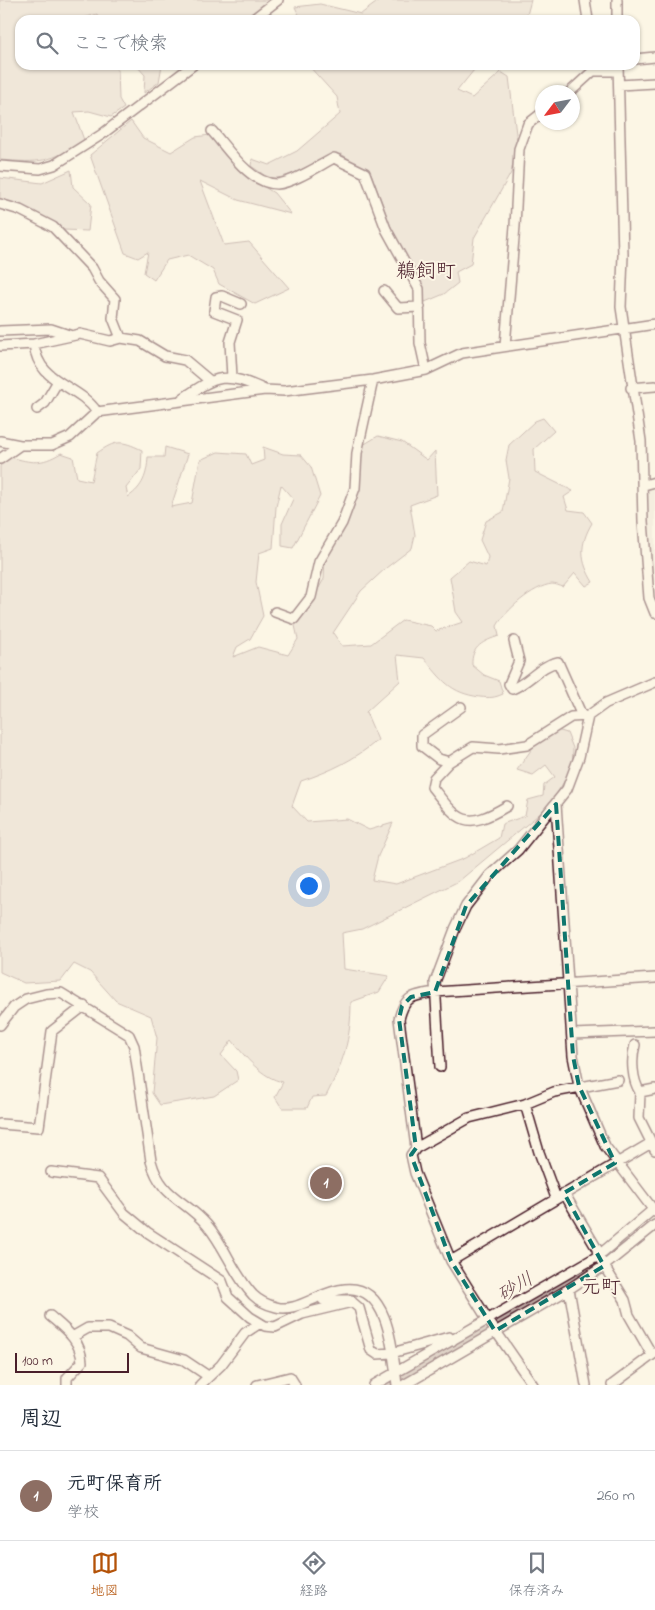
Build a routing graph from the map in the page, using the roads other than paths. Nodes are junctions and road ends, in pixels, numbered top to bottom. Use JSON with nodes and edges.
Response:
{"nodes":[{"id":1,"x":278,"y":0,"type":"edge"},
{"id":2,"x":585,"y":0,"type":"edge"},
{"id":3,"x":617,"y":0,"type":"edge"},
{"id":4,"x":258,"y":15,"type":"edge"},
{"id":5,"x":587,"y":15,"type":"edge"},
{"id":6,"x":617,"y":15,"type":"edge"},
{"id":7,"x":655,"y":57,"type":"edge"},
{"id":8,"x":640,"y":58,"type":"edge"},
{"id":9,"x":186,"y":70,"type":"edge"},
{"id":10,"x":592,"y":70,"type":"edge"},
{"id":11,"x":618,"y":70,"type":"edge"},
{"id":12,"x":655,"y":83,"type":"edge"},
{"id":13,"x":580,"y":85,"type":"edge"},
{"id":14,"x":619,"y":85,"type":"junction"},
{"id":15,"x":535,"y":118,"type":"edge"},
{"id":16,"x":212,"y":131,"type":"dead end"},
{"id":17,"x":0,"y":166,"type":"edge"},
{"id":18,"x":0,"y":204,"type":"edge"},
{"id":19,"x":384,"y":291,"type":"dead end"},
{"id":20,"x":241,"y":304,"type":"dead end"},
{"id":21,"x":420,"y":307,"type":"junction"},
{"id":22,"x":655,"y":324,"type":"edge"},
{"id":23,"x":626,"y":328,"type":"junction"},
{"id":24,"x":0,"y":331,"type":"edge"},
{"id":25,"x":69,"y":335,"type":"junction"},
{"id":26,"x":120,"y":338,"type":"junction"},
{"id":27,"x":34,"y":344,"type":"junction"},
{"id":28,"x":0,"y":346,"type":"edge"},
{"id":29,"x":505,"y":346,"type":"junction"},
{"id":30,"x":426,"y":370,"type":"junction"},
{"id":31,"x":232,"y":377,"type":"junction"},
{"id":32,"x":373,"y":380,"type":"junction"},
{"id":33,"x":58,"y":381,"type":"junction"},
{"id":34,"x":210,"y":381,"type":"junction"},
{"id":35,"x":655,"y":386,"type":"edge"},
{"id":36,"x":631,"y":388,"type":"junction"},
{"id":37,"x":265,"y":390,"type":"junction"},
{"id":38,"x":180,"y":400,"type":"junction"},
{"id":39,"x":37,"y":409,"type":"dead end"},
{"id":40,"x":97,"y":412,"type":"junction"},
{"id":41,"x":0,"y":440,"type":"edge"},
{"id":42,"x":20,"y":445,"type":"junction"},
{"id":43,"x":0,"y":459,"type":"edge"},
{"id":44,"x":655,"y":482,"type":"edge"},
{"id":45,"x":644,"y":485,"type":"junction"},
{"id":46,"x":275,"y":612,"type":"dead end"},
{"id":47,"x":655,"y":613,"type":"edge"},
{"id":48,"x":514,"y":641,"type":"dead end"},
{"id":49,"x":655,"y":682,"type":"edge"},
{"id":50,"x":461,"y":707,"type":"dead end"},
{"id":51,"x":585,"y":716,"type":"junction"},
{"id":52,"x":449,"y":762,"type":"junction"},
{"id":53,"x":556,"y":804,"type":"junction"},
{"id":54,"x":507,"y":806,"type":"dead end"},
{"id":55,"x":655,"y":978,"type":"edge"},
{"id":56,"x":569,"y":983,"type":"junction"},
{"id":57,"x":435,"y":992,"type":"junction"},
{"id":58,"x":84,"y":1006,"type":"junction"},
{"id":59,"x":0,"y":1025,"type":"edge"},
{"id":60,"x":655,"y":1031,"type":"edge"},
{"id":61,"x":572,"y":1034,"type":"junction"},
{"id":62,"x":635,"y":1045,"type":"dead end"},
{"id":63,"x":440,"y":1067,"type":"dead end"},
{"id":64,"x":618,"y":1080,"type":"dead end"},
{"id":65,"x":579,"y":1086,"type":"junction"},
{"id":66,"x":655,"y":1089,"type":"edge"},
{"id":67,"x":640,"y":1092,"type":"junction"},
{"id":68,"x":525,"y":1104,"type":"junction"},
{"id":69,"x":0,"y":1124,"type":"edge"},
{"id":70,"x":653,"y":1147,"type":"edge"},
{"id":71,"x":416,"y":1148,"type":"junction"},
{"id":72,"x":615,"y":1163,"type":"junction"},
{"id":73,"x":51,"y":1172,"type":"dead end"},
{"id":74,"x":564,"y":1193,"type":"junction"},
{"id":75,"x":556,"y":1198,"type":"junction"},
{"id":76,"x":654,"y":1210,"type":"edge"},
{"id":77,"x":655,"y":1225,"type":"edge"},
{"id":78,"x":598,"y":1256,"type":"junction"},
{"id":79,"x":451,"y":1261,"type":"junction"},
{"id":80,"x":604,"y":1266,"type":"junction"},
{"id":81,"x":569,"y":1289,"type":"junction"},
{"id":82,"x":321,"y":1296,"type":"junction"},
{"id":83,"x":352,"y":1302,"type":"junction"},
{"id":84,"x":50,"y":1316,"type":"dead end"},
{"id":85,"x":488,"y":1320,"type":"junction"},
{"id":86,"x":260,"y":1323,"type":"junction"},
{"id":87,"x":495,"y":1331,"type":"junction"},
{"id":88,"x":74,"y":1336,"type":"junction"},
{"id":89,"x":452,"y":1342,"type":"junction"},
{"id":90,"x":392,"y":1353,"type":"junction"},
{"id":91,"x":653,"y":1354,"type":"edge"},
{"id":92,"x":395,"y":1373,"type":"junction"},
{"id":93,"x":208,"y":1376,"type":"junction"},
{"id":94,"x":67,"y":1385,"type":"edge"},
{"id":95,"x":200,"y":1385,"type":"edge"},
{"id":96,"x":257,"y":1385,"type":"edge"},
{"id":97,"x":295,"y":1385,"type":"edge"},
{"id":98,"x":374,"y":1385,"type":"edge"},
{"id":99,"x":397,"y":1385,"type":"edge"},
{"id":100,"x":404,"y":1385,"type":"edge"},
{"id":101,"x":532,"y":1385,"type":"edge"},
{"id":102,"x":586,"y":1385,"type":"edge"},
{"id":103,"x":612,"y":1385,"type":"edge"}],
"edges":[{"from":1,"to":4,"type":"street"},
{"from":2,"to":5,"type":"street"},
{"from":3,"to":6,"type":"street"},
{"from":7,"to":8,"type":"street"},
{"from":9,"to":17,"type":"street"},
{"from":10,"to":13,"type":"street"},
{"from":11,"to":14,"type":"street"},
{"from":12,"to":14,"type":"street"},
{"from":14,"to":23,"type":"street"},
{"from":15,"to":29,"type":"street"},
{"from":16,"to":21,"type":"street"},
{"from":18,"to":26,"type":"street"},
{"from":19,"to":21,"type":"street"},
{"from":20,"to":31,"type":"street"},
{"from":21,"to":30,"type":"street"},
{"from":22,"to":23,"type":"street"},
{"from":23,"to":29,"type":"street"},
{"from":23,"to":36,"type":"street"},
{"from":24,"to":25,"type":"street"},
{"from":25,"to":26,"type":"street"},
{"from":25,"to":27,"type":"street"},
{"from":26,"to":34,"type":"street"},
{"from":27,"to":28,"type":"street"},
{"from":27,"to":33,"type":"street"},
{"from":29,"to":30,"type":"street"},
{"from":30,"to":32,"type":"street"},
{"from":31,"to":34,"type":"street"},
{"from":31,"to":37,"type":"street"},
{"from":32,"to":37,"type":"street"},
{"from":32,"to":46,"type":"street"},
{"from":33,"to":39,"type":"street"},
{"from":33,"to":40,"type":"street"},
{"from":34,"to":38,"type":"street"},
{"from":35,"to":36,"type":"street"},
{"from":36,"to":45,"type":"street"},
{"from":37,"to":38,"type":"street"},
{"from":38,"to":40,"type":"street"},
{"from":40,"to":42,"type":"street"},
{"from":41,"to":42,"type":"street"},
{"from":42,"to":43,"type":"street"},
{"from":44,"to":45,"type":"street"},
{"from":45,"to":47,"type":"street"},
{"from":48,"to":51,"type":"street"},
{"from":49,"to":51,"type":"street"},
{"from":50,"to":52,"type":"street"},
{"from":51,"to":52,"type":"street"},
{"from":51,"to":53,"type":"street"},
{"from":52,"to":54,"type":"street"},
{"from":53,"to":56,"type":"street"},
{"from":53,"to":57,"type":"street"},
{"from":55,"to":56,"type":"street"},
{"from":56,"to":57,"type":"street"},
{"from":56,"to":61,"type":"street"},
{"from":57,"to":63,"type":"street"},
{"from":57,"to":71,"type":"street"},
{"from":58,"to":59,"type":"street"},
{"from":58,"to":69,"type":"street"},
{"from":58,"to":82,"type":"street"},
{"from":60,"to":61,"type":"street"},
{"from":61,"to":65,"type":"street"},
{"from":62,"to":67,"type":"street"},
{"from":64,"to":65,"type":"street"},
{"from":65,"to":68,"type":"street"},
{"from":65,"to":72,"type":"street"},
{"from":66,"to":67,"type":"street"},
{"from":67,"to":70,"type":"street"},
{"from":68,"to":71,"type":"street"},
{"from":68,"to":75,"type":"street"},
{"from":70,"to":72,"type":"street"},
{"from":71,"to":79,"type":"street"},
{"from":72,"to":74,"type":"street"},
{"from":72,"to":76,"type":"street"},
{"from":73,"to":86,"type":"street"},
{"from":74,"to":75,"type":"street"},
{"from":74,"to":78,"type":"street"},
{"from":75,"to":79,"type":"street"},
{"from":76,"to":78,"type":"street"},
{"from":77,"to":80,"type":"street"},
{"from":78,"to":80,"type":"street"},
{"from":78,"to":85,"type":"street"},
{"from":79,"to":85,"type":"street"},
{"from":80,"to":81,"type":"street"},
{"from":80,"to":91,"type":"street"},
{"from":81,"to":87,"type":"street"},
{"from":81,"to":102,"type":"street"},
{"from":82,"to":83,"type":"street"},
{"from":82,"to":90,"type":"street"},
{"from":83,"to":86,"type":"street"},
{"from":83,"to":90,"type":"street"},
{"from":84,"to":88,"type":"street"},
{"from":85,"to":87,"type":"street"},
{"from":85,"to":89,"type":"street"},
{"from":86,"to":93,"type":"street"},
{"from":87,"to":100,"type":"street"},
{"from":87,"to":101,"type":"street"},
{"from":88,"to":93,"type":"street"},
{"from":88,"to":94,"type":"street"},
{"from":89,"to":90,"type":"street"},
{"from":89,"to":92,"type":"street"},
{"from":90,"to":92,"type":"street"},
{"from":91,"to":103,"type":"street"},
{"from":92,"to":98,"type":"street"},
{"from":92,"to":99,"type":"street"},
{"from":93,"to":95,"type":"street"},
{"from":96,"to":97,"type":"street"}]}
